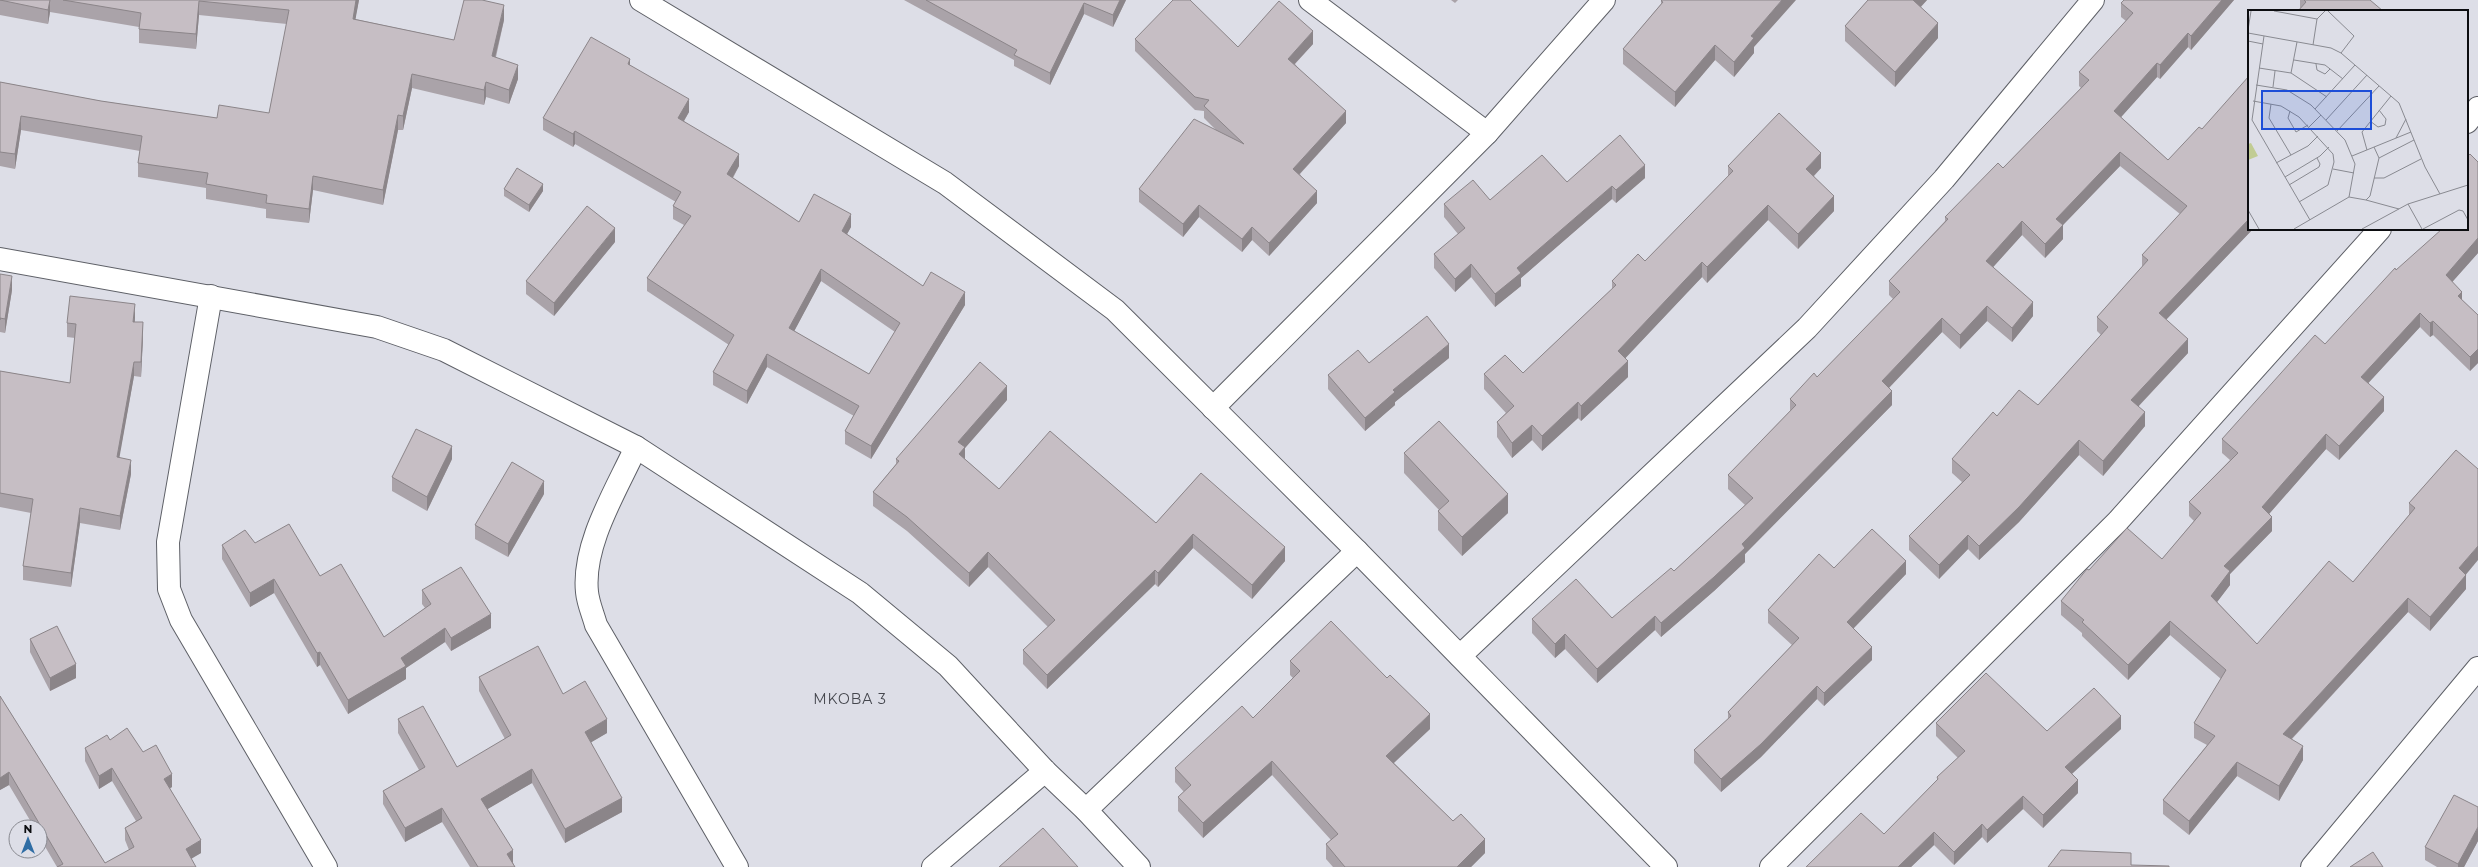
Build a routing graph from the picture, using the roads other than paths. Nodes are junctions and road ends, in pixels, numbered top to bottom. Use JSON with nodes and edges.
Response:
{"nodes":[{"id":1,"x":642,"y":0,"type":"edge"},
{"id":2,"x":1310,"y":0,"type":"edge"},
{"id":3,"x":1604,"y":0,"type":"edge"},
{"id":4,"x":2093,"y":0,"type":"edge"},
{"id":5,"x":2478,"y":108,"type":"edge"},
{"id":6,"x":2468,"y":121,"type":"edge"},
{"id":7,"x":1487,"y":133,"type":"junction"},
{"id":8,"x":2379,"y":230,"type":"edge"},
{"id":9,"x":0,"y":258,"type":"edge"},
{"id":10,"x":211,"y":296,"type":"junction"},
{"id":11,"x":1213,"y":408,"type":"junction"},
{"id":12,"x":636,"y":447,"type":"junction"},
{"id":13,"x":1357,"y":551,"type":"junction"},
{"id":14,"x":1460,"y":656,"type":"junction"},
{"id":15,"x":2474,"y":681,"type":"edge"},
{"id":16,"x":1045,"y":771,"type":"junction"},
{"id":17,"x":1086,"y":810,"type":"junction"},
{"id":18,"x":326,"y":867,"type":"edge"},
{"id":19,"x":736,"y":867,"type":"edge"},
{"id":20,"x":933,"y":867,"type":"edge"},
{"id":21,"x":1139,"y":867,"type":"edge"},
{"id":22,"x":1666,"y":867,"type":"edge"},
{"id":23,"x":1771,"y":867,"type":"edge"},
{"id":24,"x":2312,"y":867,"type":"edge"}],
"edges":[{"from":1,"to":11,"type":"street"},
{"from":2,"to":7,"type":"street"},
{"from":3,"to":7,"type":"street"},
{"from":4,"to":14,"type":"street"},
{"from":5,"to":6,"type":"street"},
{"from":7,"to":11,"type":"street"},
{"from":8,"to":23,"type":"street"},
{"from":9,"to":10,"type":"street"},
{"from":10,"to":12,"type":"street"},
{"from":10,"to":18,"type":"street"},
{"from":11,"to":13,"type":"street"},
{"from":12,"to":16,"type":"street"},
{"from":12,"to":19,"type":"street"},
{"from":13,"to":14,"type":"street"},
{"from":13,"to":17,"type":"street"},
{"from":14,"to":22,"type":"street"},
{"from":15,"to":24,"type":"street"},
{"from":16,"to":17,"type":"street"},
{"from":16,"to":20,"type":"street"},
{"from":17,"to":21,"type":"street"}]}
